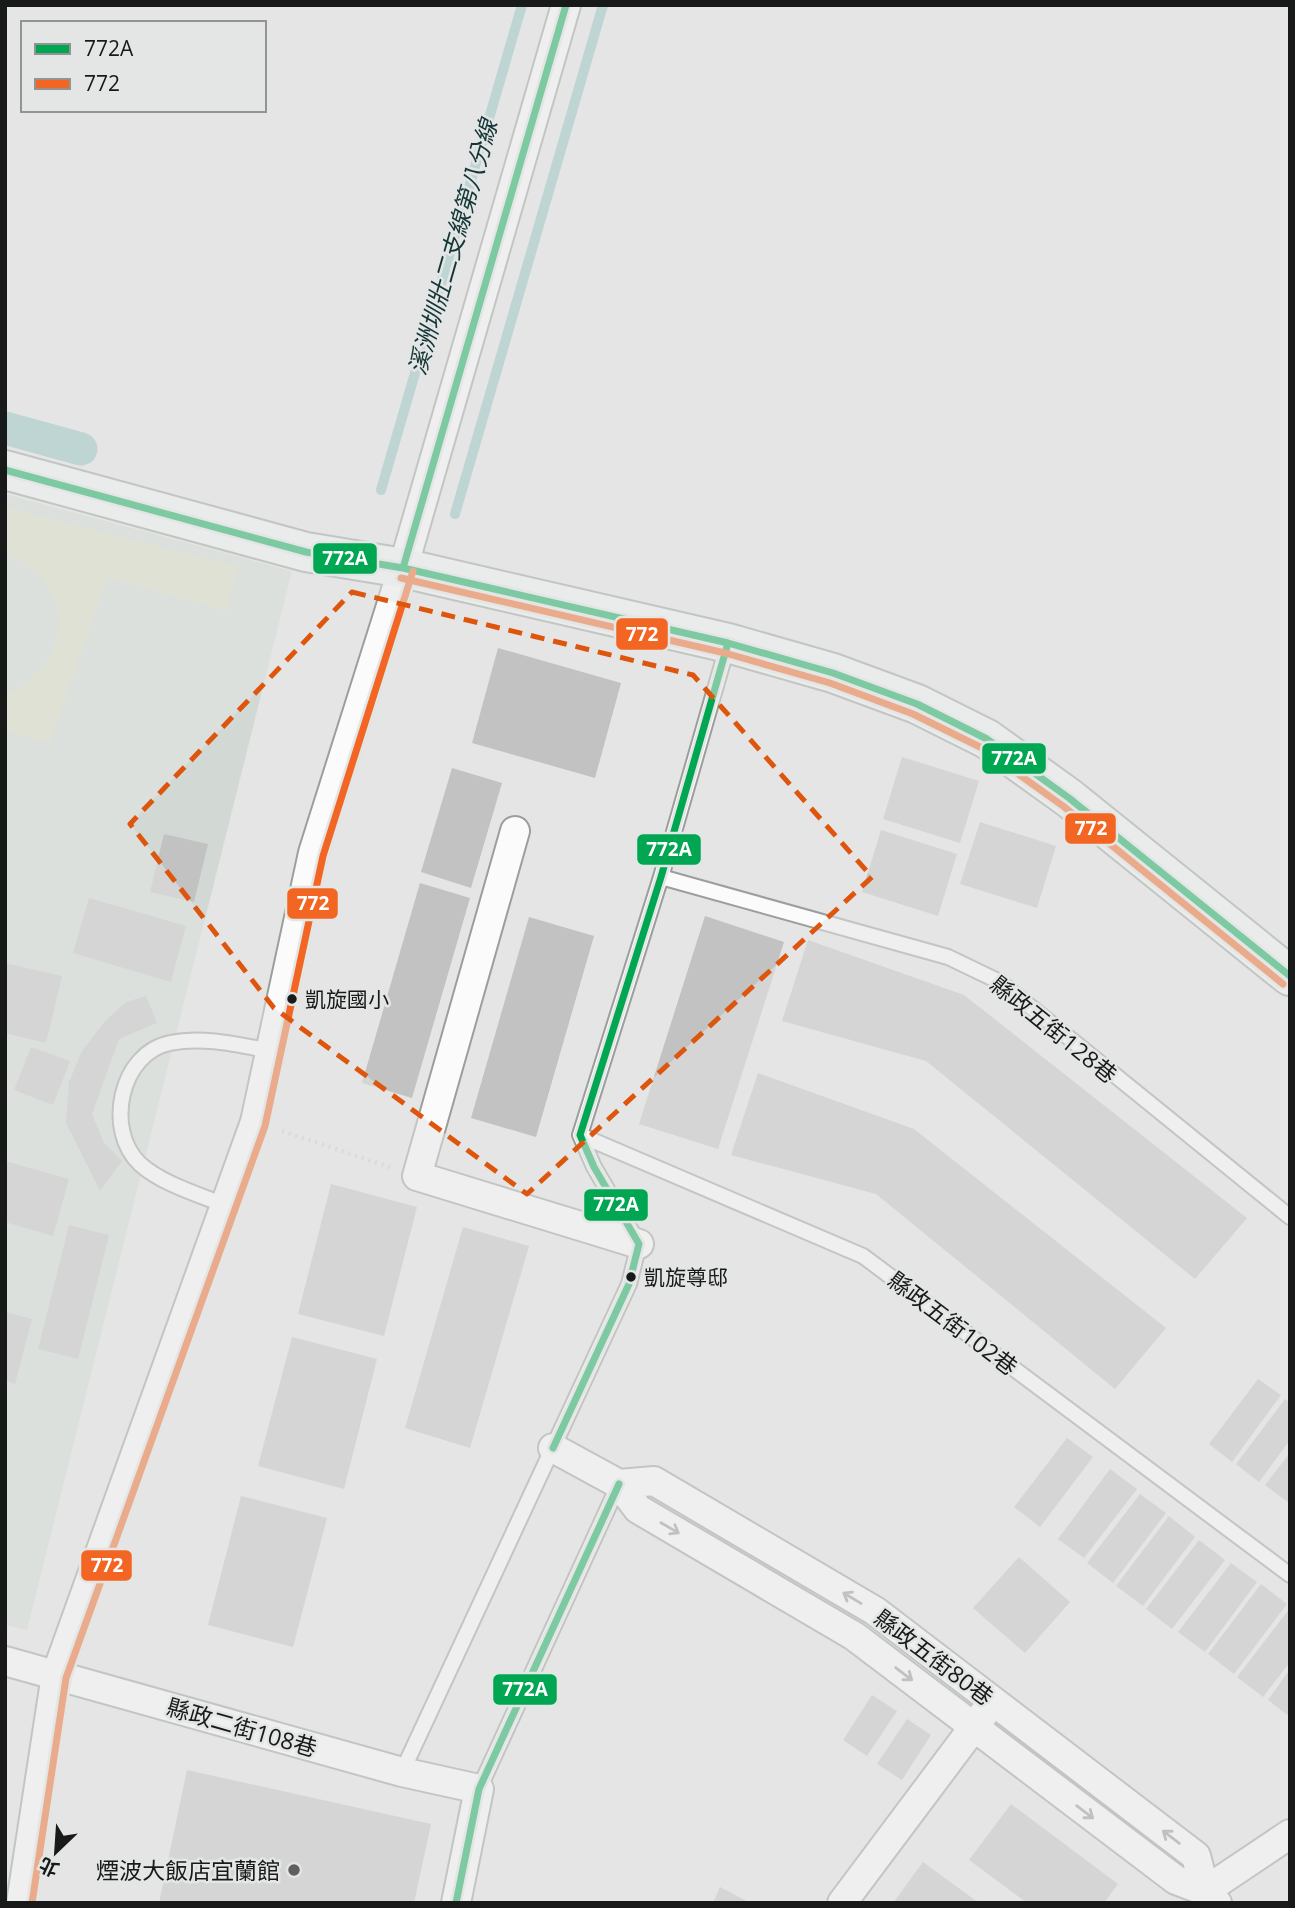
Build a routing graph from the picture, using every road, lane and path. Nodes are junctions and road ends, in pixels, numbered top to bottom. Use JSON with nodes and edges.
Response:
{"nodes":[{"id":1,"x":566,"y":5,"type":"edge"},
{"id":2,"x":5,"y":470,"type":"edge"},
{"id":3,"x":402,"y":568,"type":"junction"},
{"id":4,"x":728,"y":643,"type":"junction"},
{"id":5,"x":515,"y":831,"type":"dead end"},
{"id":6,"x":661,"y":877,"type":"junction"},
{"id":7,"x":1290,"y":976,"type":"edge"},
{"id":8,"x":271,"y":1051,"type":"junction"},
{"id":9,"x":255,"y":1122,"type":"junction"},
{"id":10,"x":580,"y":1135,"type":"junction"},
{"id":11,"x":416,"y":1176,"type":"junction"},
{"id":12,"x":227,"y":1206,"type":"junction"},
{"id":13,"x":1290,"y":1217,"type":"edge"},
{"id":14,"x":639,"y":1244,"type":"junction"},
{"id":15,"x":553,"y":1448,"type":"junction"},
{"id":16,"x":619,"y":1484,"type":"junction"},
{"id":17,"x":1290,"y":1574,"type":"edge"},
{"id":18,"x":5,"y":1661,"type":"edge"},
{"id":19,"x":56,"y":1675,"type":"junction"},
{"id":20,"x":993,"y":1702,"type":"junction"},
{"id":21,"x":973,"y":1727,"type":"junction"},
{"id":22,"x":402,"y":1772,"type":"junction"},
{"id":23,"x":480,"y":1789,"type":"junction"},
{"id":24,"x":1290,"y":1834,"type":"edge"},
{"id":25,"x":1211,"y":1897,"type":"edge"},
{"id":26,"x":21,"y":1903,"type":"edge"},
{"id":27,"x":456,"y":1903,"type":"edge"},
{"id":28,"x":842,"y":1903,"type":"edge"}],
"edges":[{"from":1,"to":3,"type":"street"},
{"from":2,"to":3,"type":"street"},
{"from":3,"to":4,"type":"street"},
{"from":3,"to":8,"type":"street"},
{"from":4,"to":6,"type":"lane"},
{"from":4,"to":7,"type":"street"},
{"from":5,"to":11,"type":"street"},
{"from":6,"to":10,"type":"lane"},
{"from":6,"to":13,"type":"lane","name":"縣政五街128巷"},
{"from":8,"to":9,"type":"street"},
{"from":8,"to":12,"type":"lane"},
{"from":9,"to":11,"type":"path"},
{"from":9,"to":12,"type":"street"},
{"from":10,"to":14,"type":"lane"},
{"from":10,"to":17,"type":"lane","name":"縣政五街102巷"},
{"from":11,"to":14,"type":"street"},
{"from":12,"to":19,"type":"street"},
{"from":14,"to":15,"type":"lane"},
{"from":15,"to":16,"type":"street","name":"縣政五街80巷"},
{"from":15,"to":22,"type":"lane"},
{"from":20,"to":16,"type":"street","name":"縣政五街80巷","one_way":true},
{"from":16,"to":21,"type":"street","name":"縣政五街80巷","one_way":true},
{"from":16,"to":23,"type":"lane"},
{"from":18,"to":19,"type":"street","name":"縣政二街108巷"},
{"from":19,"to":22,"type":"street","name":"縣政二街108巷"},
{"from":19,"to":26,"type":"street"},
{"from":20,"to":21,"type":"street"},
{"from":25,"to":20,"type":"street","name":"縣政五街80巷","one_way":true},
{"from":21,"to":25,"type":"street","name":"縣政五街80巷","one_way":true},
{"from":21,"to":28,"type":"street"},
{"from":22,"to":23,"type":"street","name":"縣政二街108巷"},
{"from":23,"to":27,"type":"street"},
{"from":24,"to":25,"type":"street"}]}
